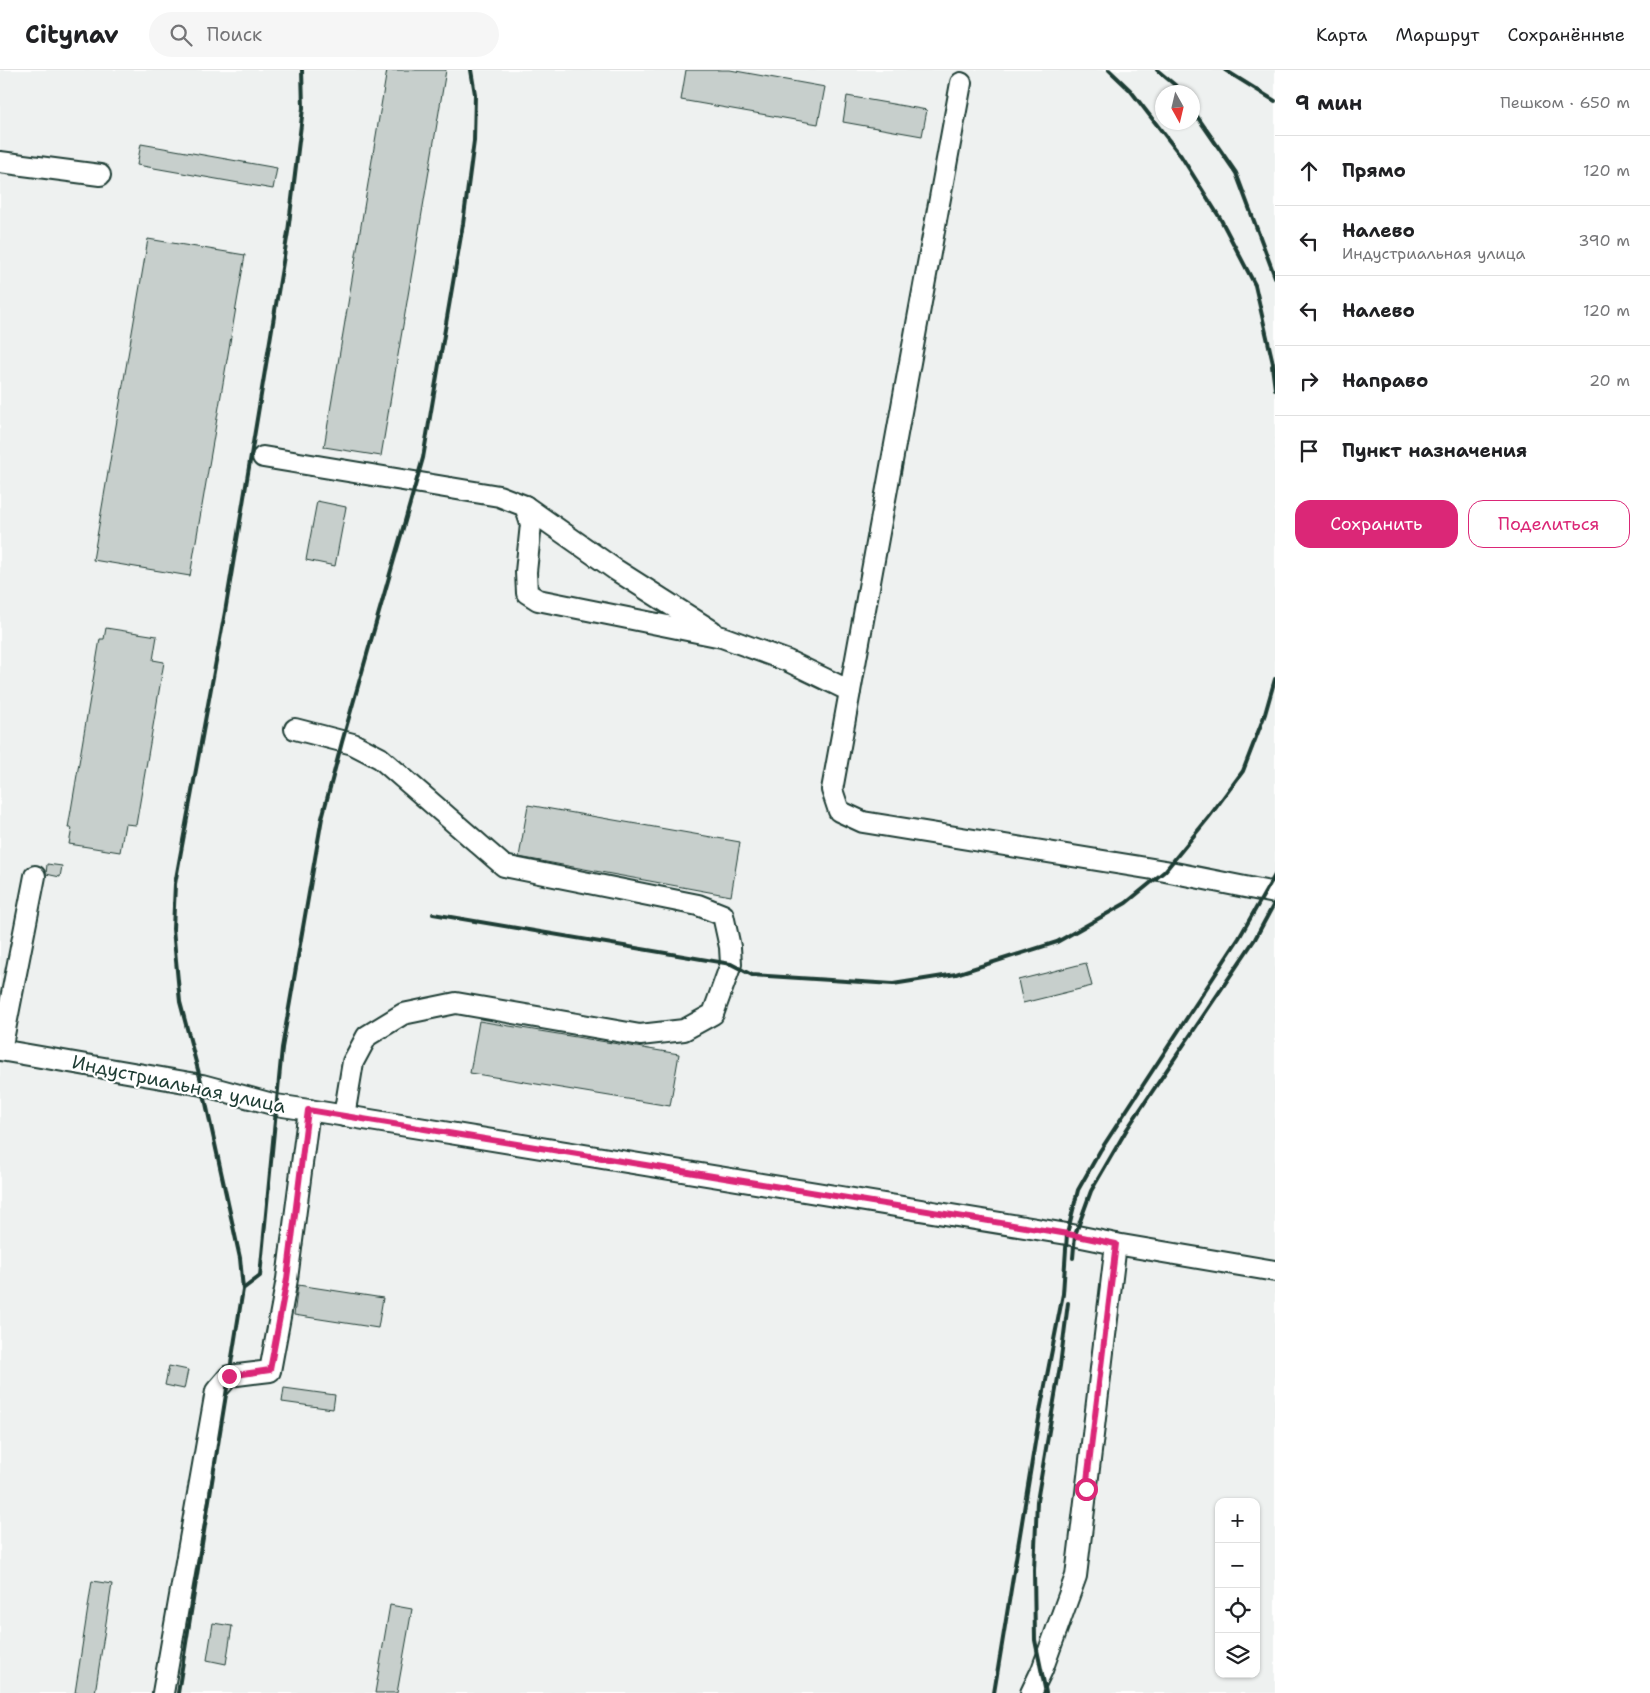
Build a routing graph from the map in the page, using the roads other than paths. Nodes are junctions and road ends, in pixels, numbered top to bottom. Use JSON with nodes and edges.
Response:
{"nodes":[{"id":1,"x":961,"y":83,"type":"dead end"},
{"id":2,"x":0,"y":162,"type":"edge"},
{"id":3,"x":100,"y":175,"type":"dead end"},
{"id":4,"x":263,"y":457,"type":"dead end"},
{"id":5,"x":525,"y":506,"type":"junction"},
{"id":6,"x":722,"y":637,"type":"junction"},
{"id":7,"x":850,"y":691,"type":"junction"},
{"id":8,"x":295,"y":730,"type":"dead end"},
{"id":9,"x":36,"y":876,"type":"dead end"},
{"id":10,"x":1275,"y":893,"type":"edge"},
{"id":11,"x":0,"y":1050,"type":"edge"},
{"id":12,"x":308,"y":1110,"type":"junction"},
{"id":13,"x":344,"y":1116,"type":"junction"},
{"id":14,"x":1116,"y":1244,"type":"junction"},
{"id":15,"x":1275,"y":1271,"type":"edge"},
{"id":16,"x":163,"y":1693,"type":"edge"},
{"id":17,"x":1031,"y":1693,"type":"edge"}],
"edges":[{"from":1,"to":7,"type":"street"},
{"from":2,"to":3,"type":"street"},
{"from":4,"to":5,"type":"street"},
{"from":5,"to":6,"type":"street"},
{"from":5,"to":6,"type":"street"},
{"from":6,"to":7,"type":"street"},
{"from":7,"to":10,"type":"street"},
{"from":8,"to":13,"type":"street"},
{"from":9,"to":11,"type":"street"},
{"from":11,"to":12,"type":"street","name":"Индустриальная улица"},
{"from":12,"to":13,"type":"street","name":"Индустриальная улица"},
{"from":12,"to":16,"type":"street"},
{"from":13,"to":14,"type":"street","name":"Индустриальная улица"},
{"from":14,"to":15,"type":"street","name":"Индустриальная улица"},
{"from":14,"to":17,"type":"street"}]}
